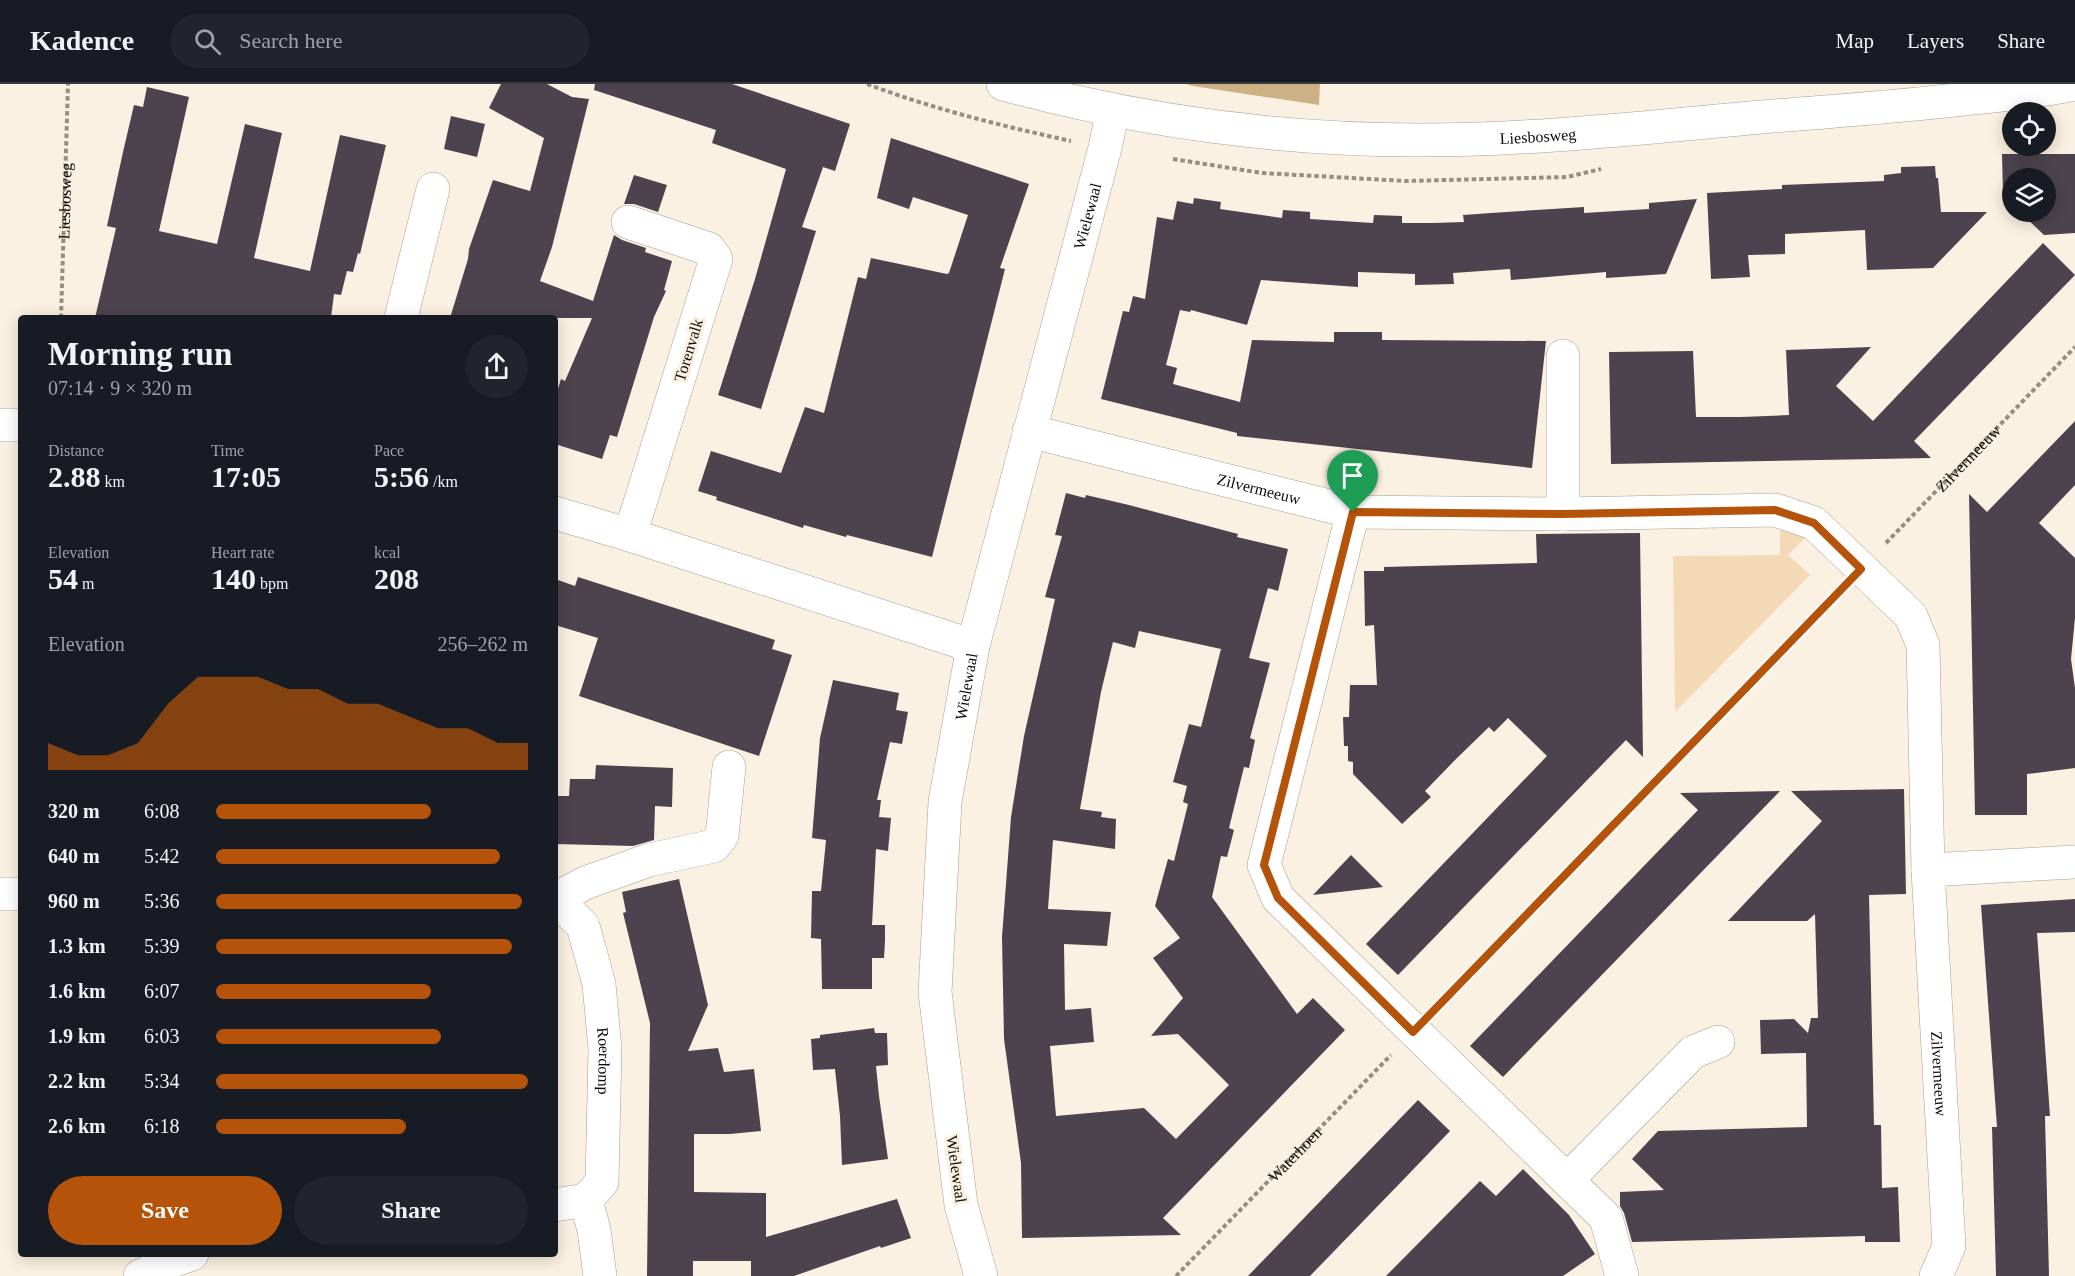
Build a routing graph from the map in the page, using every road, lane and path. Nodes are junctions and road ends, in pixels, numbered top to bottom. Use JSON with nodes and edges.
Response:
{"nodes":[{"id":1,"x":68,"y":84,"type":"edge"},
{"id":2,"x":1003,"y":84,"type":"edge"},
{"id":3,"x":2074,"y":84,"type":"edge"},
{"id":4,"x":1113,"y":110,"type":"junction"},
{"id":5,"x":433,"y":189,"type":"dead end"},
{"id":6,"x":628,"y":222,"type":"dead end"},
{"id":7,"x":61,"y":315,"type":"edge"},
{"id":8,"x":402,"y":315,"type":"edge"},
{"id":9,"x":2075,"y":347,"type":"edge"},
{"id":10,"x":1563,"y":356,"type":"dead end"},
{"id":11,"x":0,"y":425,"type":"edge"},
{"id":12,"x":18,"y":425,"type":"edge"},
{"id":13,"x":1029,"y":431,"type":"junction"},
{"id":14,"x":1353,"y":512,"type":"junction"},
{"id":15,"x":558,"y":514,"type":"edge"},
{"id":16,"x":1563,"y":514,"type":"junction"},
{"id":17,"x":630,"y":535,"type":"junction"},
{"id":18,"x":1861,"y":569,"type":"junction"},
{"id":19,"x":973,"y":646,"type":"junction"},
{"id":20,"x":729,"y":767,"type":"dead end"},
{"id":21,"x":2075,"y":862,"type":"edge"},
{"id":22,"x":1928,"y":870,"type":"junction"},
{"id":23,"x":0,"y":894,"type":"edge"},
{"id":24,"x":18,"y":894,"type":"edge"},
{"id":25,"x":558,"y":897,"type":"edge"},
{"id":26,"x":558,"y":900,"type":"edge"},
{"id":27,"x":1413,"y":1032,"type":"junction"},
{"id":28,"x":1718,"y":1042,"type":"dead end"},
{"id":29,"x":1567,"y":1180,"type":"junction"},
{"id":30,"x":570,"y":1202,"type":"edge"},
{"id":31,"x":184,"y":1257,"type":"edge"},
{"id":32,"x":140,"y":1276,"type":"edge"},
{"id":33,"x":600,"y":1276,"type":"edge"},
{"id":34,"x":981,"y":1276,"type":"edge"},
{"id":35,"x":1176,"y":1276,"type":"edge"},
{"id":36,"x":1622,"y":1276,"type":"edge"},
{"id":37,"x":1936,"y":1276,"type":"edge"}],
"edges":[{"from":1,"to":7,"type":"path","name":"Liesbosweg"},
{"from":2,"to":4,"type":"street","name":"Liesbosweg"},
{"from":3,"to":4,"type":"street","name":"Liesbosweg"},
{"from":4,"to":13,"type":"street","name":"Wielewaal"},
{"from":5,"to":8,"type":"street"},
{"from":6,"to":17,"type":"street","name":"Torenvalk"},
{"from":9,"to":18,"type":"path","name":"Zilvermeeuw"},
{"from":10,"to":16,"type":"street"},
{"from":11,"to":12,"type":"street"},
{"from":13,"to":14,"type":"street","name":"Zilvermeeuw"},
{"from":13,"to":19,"type":"street","name":"Wielewaal"},
{"from":14,"to":16,"type":"street","name":"Zilvermeeuw"},
{"from":14,"to":27,"type":"street"},
{"from":15,"to":17,"type":"street"},
{"from":16,"to":18,"type":"street","name":"Zilvermeeuw"},
{"from":17,"to":19,"type":"street"},
{"from":18,"to":22,"type":"street","name":"Zilvermeeuw"},
{"from":18,"to":27,"type":"path","name":"Waterhoen"},
{"from":19,"to":34,"type":"street","name":"Wielewaal"},
{"from":20,"to":25,"type":"street","name":"Roerdomp"},
{"from":21,"to":22,"type":"street"},
{"from":22,"to":37,"type":"street","name":"Zilvermeeuw"},
{"from":23,"to":24,"type":"street"},
{"from":26,"to":30,"type":"street","name":"Roerdomp"},
{"from":27,"to":29,"type":"street"},
{"from":27,"to":35,"type":"path","name":"Waterhoen"},
{"from":28,"to":29,"type":"street"},
{"from":29,"to":36,"type":"street"},
{"from":30,"to":33,"type":"street"},
{"from":31,"to":32,"type":"street"}]}
